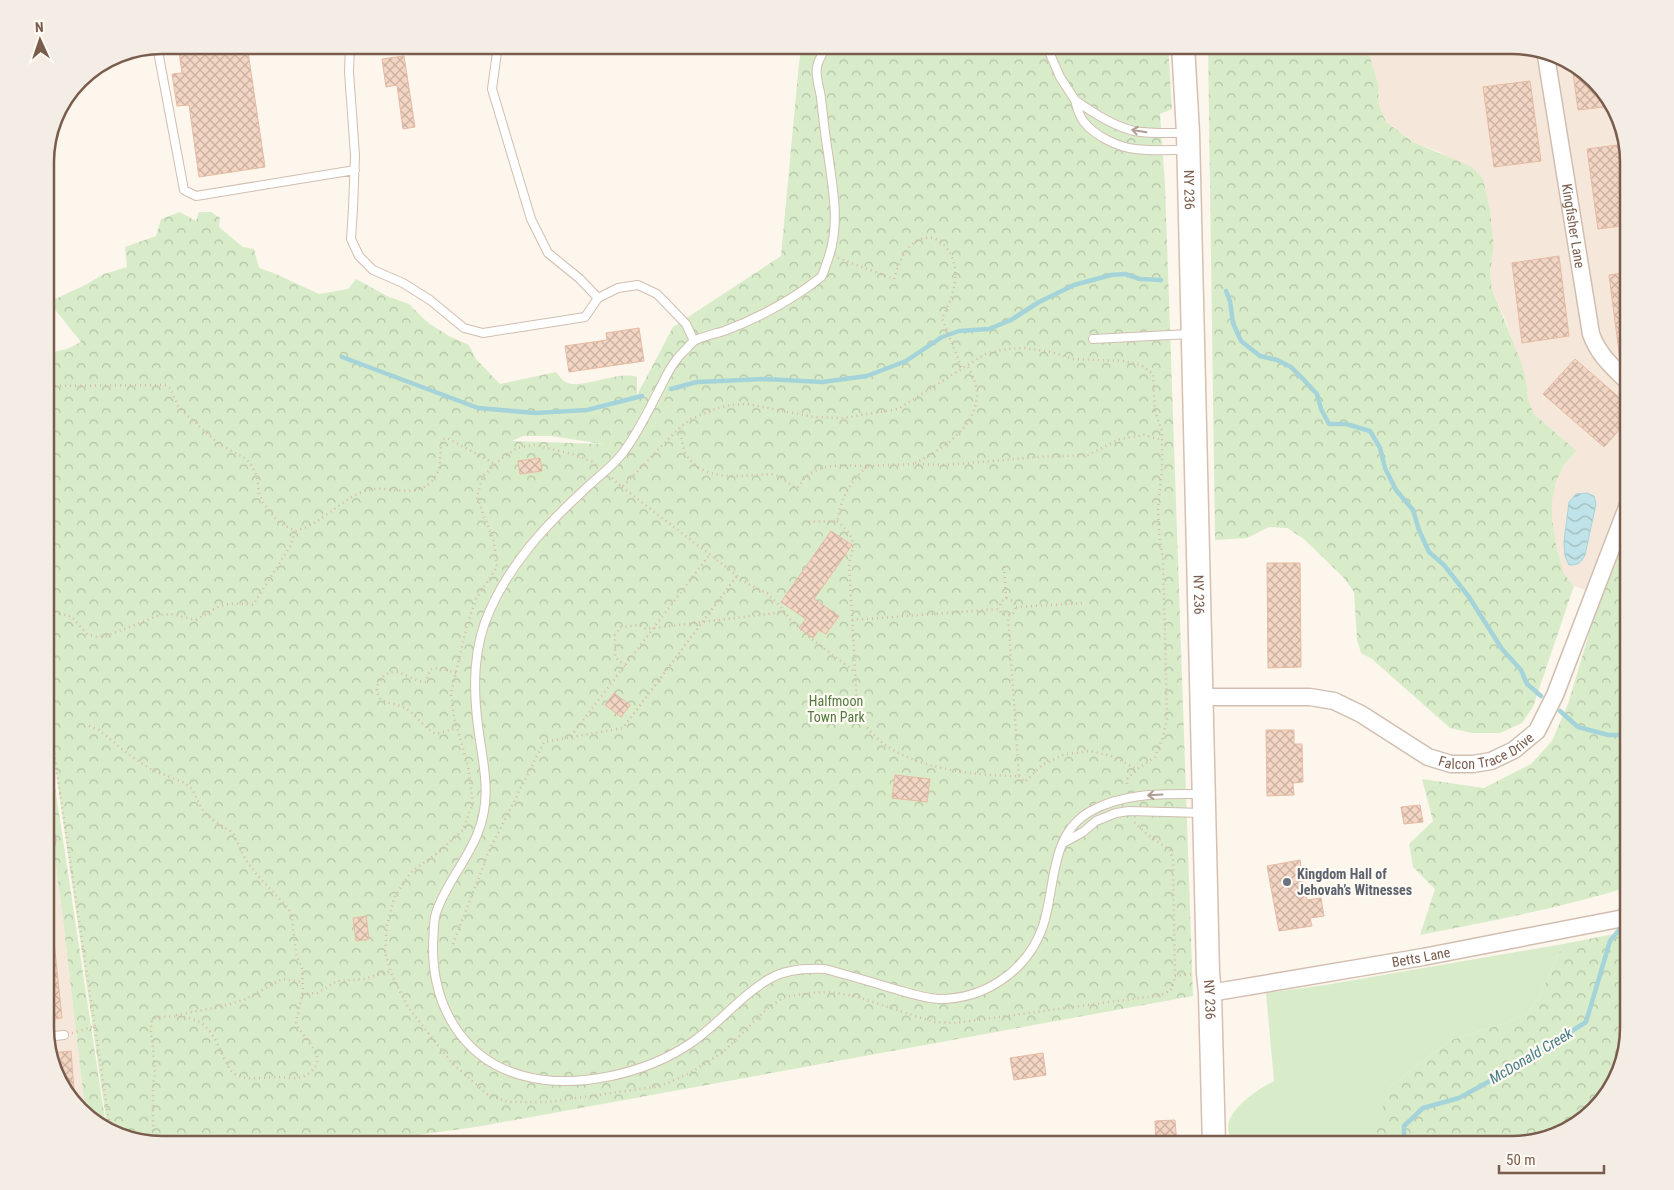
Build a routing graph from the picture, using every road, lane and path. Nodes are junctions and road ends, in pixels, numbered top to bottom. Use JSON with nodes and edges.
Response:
{"nodes":[{"id":1,"x":158,"y":54,"type":"edge"},
{"id":2,"x":350,"y":54,"type":"edge"},
{"id":3,"x":497,"y":54,"type":"edge"},
{"id":4,"x":823,"y":54,"type":"edge"},
{"id":5,"x":1050,"y":54,"type":"edge"},
{"id":6,"x":1183,"y":54,"type":"edge"},
{"id":7,"x":1546,"y":59,"type":"edge"},
{"id":8,"x":1075,"y":100,"type":"junction"},
{"id":9,"x":1188,"y":141,"type":"junction"},
{"id":10,"x":354,"y":170,"type":"junction"},
{"id":11,"x":830,"y":255,"type":"junction"},
{"id":12,"x":598,"y":298,"type":"junction"},
{"id":13,"x":1192,"y":334,"type":"junction"},
{"id":14,"x":1093,"y":339,"type":"dead end"},
{"id":15,"x":694,"y":341,"type":"junction"},
{"id":16,"x":967,"y":366,"type":"junction"},
{"id":17,"x":962,"y":369,"type":"junction"},
{"id":18,"x":1620,"y":374,"type":"edge"},
{"id":19,"x":54,"y":386,"type":"edge"},
{"id":20,"x":680,"y":427,"type":"junction"},
{"id":21,"x":1162,"y":440,"type":"junction"},
{"id":22,"x":495,"y":464,"type":"junction"},
{"id":23,"x":913,"y":464,"type":"junction"},
{"id":24,"x":868,"y":466,"type":"junction"},
{"id":25,"x":604,"y":471,"type":"junction"},
{"id":26,"x":622,"y":487,"type":"junction"},
{"id":27,"x":837,"y":521,"type":"junction"},
{"id":28,"x":806,"y":522,"type":"dead end"},
{"id":29,"x":1620,"y":525,"type":"edge"},
{"id":30,"x":295,"y":531,"type":"junction"},
{"id":31,"x":710,"y":554,"type":"junction"},
{"id":32,"x":1004,"y":567,"type":"dead end"},
{"id":33,"x":738,"y":576,"type":"junction"},
{"id":34,"x":1006,"y":598,"type":"junction"},
{"id":35,"x":1085,"y":603,"type":"dead end"},
{"id":36,"x":1016,"y":608,"type":"junction"},
{"id":37,"x":999,"y":609,"type":"junction"},
{"id":38,"x":54,"y":612,"type":"edge"},
{"id":39,"x":784,"y":612,"type":"junction"},
{"id":40,"x":1008,"y":616,"type":"junction"},
{"id":41,"x":852,"y":620,"type":"junction"},
{"id":42,"x":704,"y":621,"type":"junction"},
{"id":43,"x":655,"y":628,"type":"junction"},
{"id":44,"x":625,"y":666,"type":"junction"},
{"id":45,"x":855,"y":672,"type":"junction"},
{"id":46,"x":456,"y":673,"type":"junction"},
{"id":47,"x":1201,"y":697,"type":"junction"},
{"id":48,"x":89,"y":726,"type":"dead end"},
{"id":49,"x":458,"y":728,"type":"junction"},
{"id":50,"x":570,"y":737,"type":"junction"},
{"id":51,"x":54,"y":752,"type":"edge"},
{"id":52,"x":1137,"y":769,"type":"junction"},
{"id":53,"x":1019,"y":776,"type":"junction"},
{"id":54,"x":1127,"y":791,"type":"dead end"},
{"id":55,"x":1204,"y":803,"type":"junction"},
{"id":56,"x":1130,"y":817,"type":"dead end"},
{"id":57,"x":1063,"y":843,"type":"junction"},
{"id":58,"x":1620,"y":919,"type":"edge"},
{"id":59,"x":453,"y":944,"type":"dead end"},
{"id":60,"x":391,"y":971,"type":"junction"},
{"id":61,"x":1197,"y":974,"type":"dead end"},
{"id":62,"x":1175,"y":976,"type":"junction"},
{"id":63,"x":302,"y":982,"type":"junction"},
{"id":64,"x":1210,"y":993,"type":"junction"},
{"id":65,"x":302,"y":994,"type":"junction"},
{"id":66,"x":170,"y":1016,"type":"junction"},
{"id":67,"x":95,"y":1026,"type":"junction"},
{"id":68,"x":64,"y":1036,"type":"joint"},
{"id":69,"x":54,"y":1037,"type":"edge"},
{"id":70,"x":109,"y":1122,"type":"edge"},
{"id":71,"x":153,"y":1135,"type":"edge"},
{"id":72,"x":1214,"y":1136,"type":"edge"}],
"edges":[{"from":1,"to":10,"type":"lane"},
{"from":2,"to":10,"type":"lane"},
{"from":3,"to":12,"type":"lane"},
{"from":4,"to":11,"type":"lane"},
{"from":5,"to":8,"type":"lane"},
{"from":6,"to":9,"type":"main road","name":"NY 236","number":"NY 236"},
{"from":7,"to":18,"type":"street","name":"Kingfisher Lane"},
{"from":9,"to":8,"type":"lane","one_way":true},
{"from":8,"to":9,"type":"lane"},
{"from":9,"to":13,"type":"main road","name":"NY 236","number":"NY 236"},
{"from":10,"to":12,"type":"lane"},
{"from":11,"to":15,"type":"lane"},
{"from":11,"to":17,"type":"path"},
{"from":12,"to":15,"type":"lane"},
{"from":13,"to":14,"type":"lane"},
{"from":13,"to":47,"type":"main road","name":"NY 236","number":"NY 236"},
{"from":15,"to":25,"type":"lane"},
{"from":16,"to":17,"type":"path"},
{"from":16,"to":21,"type":"path"},
{"from":16,"to":23,"type":"path"},
{"from":17,"to":20,"type":"path"},
{"from":19,"to":30,"type":"path"},
{"from":20,"to":24,"type":"path"},
{"from":20,"to":26,"type":"path"},
{"from":21,"to":23,"type":"path"},
{"from":21,"to":52,"type":"path"},
{"from":22,"to":25,"type":"path"},
{"from":22,"to":30,"type":"path"},
{"from":22,"to":46,"type":"path"},
{"from":23,"to":24,"type":"path"},
{"from":24,"to":27,"type":"path"},
{"from":25,"to":26,"type":"path"},
{"from":25,"to":57,"type":"lane"},
{"from":26,"to":31,"type":"path"},
{"from":27,"to":28,"type":"path"},
{"from":27,"to":41,"type":"path"},
{"from":29,"to":47,"type":"street","name":"Falcon Trace Drive"},
{"from":30,"to":38,"type":"path"},
{"from":31,"to":33,"type":"path"},
{"from":31,"to":43,"type":"path"},
{"from":32,"to":34,"type":"path"},
{"from":33,"to":39,"type":"path"},
{"from":33,"to":42,"type":"path"},
{"from":34,"to":36,"type":"path"},
{"from":34,"to":37,"type":"path"},
{"from":35,"to":36,"type":"path"},
{"from":36,"to":40,"type":"path"},
{"from":37,"to":40,"type":"path"},
{"from":37,"to":41,"type":"path"},
{"from":39,"to":42,"type":"path"},
{"from":39,"to":45,"type":"path"},
{"from":40,"to":53,"type":"path"},
{"from":41,"to":45,"type":"path"},
{"from":42,"to":43,"type":"path"},
{"from":42,"to":50,"type":"path"},
{"from":43,"to":44,"type":"path"},
{"from":43,"to":44,"type":"path"},
{"from":44,"to":50,"type":"path"},
{"from":45,"to":53,"type":"path"},
{"from":46,"to":49,"type":"path"},
{"from":46,"to":49,"type":"path"},
{"from":47,"to":55,"type":"main road","name":"NY 236","number":"NY 236"},
{"from":48,"to":63,"type":"path"},
{"from":49,"to":60,"type":"path"},
{"from":50,"to":59,"type":"path"},
{"from":51,"to":67,"type":"path"},
{"from":52,"to":53,"type":"path"},
{"from":52,"to":54,"type":"path"},
{"from":55,"to":57,"type":"lane"},
{"from":55,"to":57,"type":"lane","one_way":true},
{"from":55,"to":64,"type":"main road","name":"NY 236","number":"NY 236"},
{"from":56,"to":62,"type":"path"},
{"from":58,"to":64,"type":"street","name":"Betts Lane"},
{"from":60,"to":62,"type":"path"},
{"from":60,"to":65,"type":"path"},
{"from":61,"to":62,"type":"path"},
{"from":63,"to":65,"type":"path"},
{"from":63,"to":66,"type":"path"},
{"from":64,"to":72,"type":"main road","name":"NY 236","number":"NY 236"},
{"from":65,"to":66,"type":"path"},
{"from":66,"to":71,"type":"path"},
{"from":67,"to":68,"type":"path"},
{"from":67,"to":70,"type":"path"},
{"from":68,"to":69,"type":"lane"}]}
